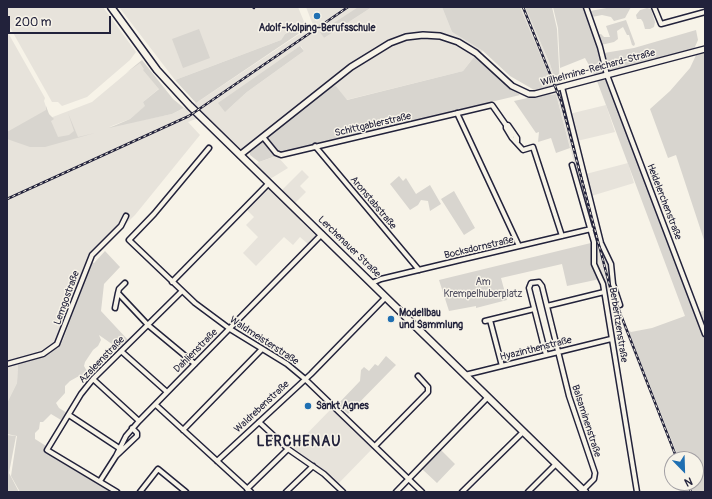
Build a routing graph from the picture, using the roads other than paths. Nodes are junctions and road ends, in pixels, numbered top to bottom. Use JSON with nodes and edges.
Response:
{"nodes":[{"id":1,"x":111,"y":7,"type":"edge"},
{"id":2,"x":586,"y":7,"type":"edge"},
{"id":3,"x":654,"y":7,"type":"edge"},
{"id":4,"x":705,"y":12,"type":"edge"},
{"id":5,"x":705,"y":49,"type":"edge"},
{"id":6,"x":608,"y":75,"type":"junction"},
{"id":7,"x":562,"y":87,"type":"junction"},
{"id":8,"x":457,"y":113,"type":"junction"},
{"id":9,"x":263,"y":138,"type":"junction"},
{"id":10,"x":315,"y":146,"type":"junction"},
{"id":11,"x":209,"y":148,"type":"dead end"},
{"id":12,"x":240,"y":155,"type":"junction"},
{"id":13,"x":572,"y":165,"type":"dead end"},
{"id":14,"x":269,"y":183,"type":"junction"},
{"id":15,"x":126,"y":216,"type":"dead end"},
{"id":16,"x":591,"y":229,"type":"junction"},
{"id":17,"x":322,"y":234,"type":"junction"},
{"id":18,"x":562,"y":236,"type":"junction"},
{"id":19,"x":519,"y":246,"type":"junction"},
{"id":20,"x":419,"y":270,"type":"junction"},
{"id":21,"x":172,"y":282,"type":"junction"},
{"id":22,"x":125,"y":283,"type":"dead end"},
{"id":23,"x":372,"y":283,"type":"junction"},
{"id":24,"x":182,"y":291,"type":"junction"},
{"id":25,"x":604,"y":292,"type":"junction"},
{"id":26,"x":118,"y":293,"type":"junction"},
{"id":27,"x":386,"y":297,"type":"junction"},
{"id":28,"x":620,"y":305,"type":"dead end"},
{"id":29,"x":547,"y":306,"type":"junction"},
{"id":30,"x":115,"y":308,"type":"dead end"},
{"id":31,"x":534,"y":309,"type":"junction"},
{"id":32,"x":148,"y":325,"type":"junction"},
{"id":33,"x":230,"y":329,"type":"junction"},
{"id":34,"x":705,"y":334,"type":"edge"},
{"id":35,"x":611,"y":339,"type":"junction"},
{"id":36,"x":262,"y":349,"type":"junction"},
{"id":37,"x":121,"y":351,"type":"junction"},
{"id":38,"x":558,"y":352,"type":"junction"},
{"id":39,"x":546,"y":355,"type":"junction"},
{"id":40,"x":7,"y":364,"type":"edge"},
{"id":41,"x":195,"y":364,"type":"junction"},
{"id":42,"x":502,"y":366,"type":"junction"},
{"id":43,"x":465,"y":374,"type":"junction"},
{"id":44,"x":418,"y":376,"type":"dead end"},
{"id":45,"x":93,"y":379,"type":"junction"},
{"id":46,"x":306,"y":379,"type":"junction"},
{"id":47,"x":167,"y":392,"type":"junction"},
{"id":48,"x":488,"y":397,"type":"junction"},
{"id":49,"x":156,"y":405,"type":"junction"},
{"id":50,"x":69,"y":415,"type":"junction"},
{"id":51,"x":139,"y":420,"type":"junction"},
{"id":52,"x":259,"y":422,"type":"junction"},
{"id":53,"x":132,"y":428,"type":"junction"},
{"id":54,"x":183,"y":430,"type":"junction"},
{"id":55,"x":523,"y":432,"type":"junction"},
{"id":56,"x":375,"y":446,"type":"junction"},
{"id":57,"x":119,"y":448,"type":"junction"},
{"id":58,"x":288,"y":449,"type":"junction"},
{"id":59,"x":116,"y":456,"type":"junction"},
{"id":60,"x":217,"y":461,"type":"junction"},
{"id":61,"x":556,"y":464,"type":"junction"},
{"id":62,"x":313,"y":466,"type":"junction"},
{"id":63,"x":409,"y":479,"type":"junction"},
{"id":64,"x":100,"y":481,"type":"junction"},
{"id":65,"x":249,"y":490,"type":"edge"},
{"id":66,"x":584,"y":491,"type":"edge"},
{"id":67,"x":117,"y":492,"type":"edge"},
{"id":68,"x":140,"y":492,"type":"edge"},
{"id":69,"x":186,"y":492,"type":"edge"},
{"id":70,"x":286,"y":492,"type":"edge"},
{"id":71,"x":343,"y":492,"type":"edge"},
{"id":72,"x":396,"y":492,"type":"edge"},
{"id":73,"x":422,"y":492,"type":"edge"},
{"id":74,"x":462,"y":492,"type":"edge"},
{"id":75,"x":528,"y":492,"type":"edge"},
{"id":76,"x":637,"y":492,"type":"edge"}],
"edges":[{"from":1,"to":12,"type":"main road","name":"Lerchenauer Straße"},
{"from":2,"to":6,"type":"street","name":"Heidelerchenstraße"},
{"from":3,"to":4,"type":"street"},
{"from":5,"to":6,"type":"street","name":"Wilhelmine-Reichard-Straße"},
{"from":6,"to":7,"type":"street","name":"Wilhelmine-Reichard-Straße"},
{"from":6,"to":34,"type":"street","name":"Heidelerchenstraße"},
{"from":7,"to":9,"type":"street","name":"Wilhelmine-Reichard-Straße"},
{"from":7,"to":28,"type":"street","name":"Berberitzenstraße"},
{"from":8,"to":10,"type":"street","name":"Schittgablerstraße"},
{"from":8,"to":18,"type":"street","name":"Schittgablerstraße"},
{"from":8,"to":19,"type":"street"},
{"from":9,"to":10,"type":"street","name":"Schittgablerstraße"},
{"from":9,"to":12,"type":"street","name":"Wilhelmine-Reichard-Straße"},
{"from":10,"to":20,"type":"street","name":"Aronstabstraße"},
{"from":11,"to":21,"type":"street","name":"Waldmeisterstraße"},
{"from":12,"to":14,"type":"main road","name":"Lerchenauer Straße"},
{"from":13,"to":16,"type":"street","name":"Berberitzenstraße"},
{"from":14,"to":17,"type":"main road","name":"Lerchenauer Straße"},
{"from":14,"to":21,"type":"street"},
{"from":15,"to":40,"type":"street","name":"Lemgostraße"},
{"from":16,"to":18,"type":"street","name":"Bocksdornstraße"},
{"from":16,"to":25,"type":"street","name":"Berberitzenstraße"},
{"from":17,"to":23,"type":"main road","name":"Lerchenauer Straße"},
{"from":17,"to":33,"type":"street","name":"Dahlienstraße"},
{"from":18,"to":19,"type":"street","name":"Bocksdornstraße"},
{"from":19,"to":20,"type":"street","name":"Bocksdornstraße"},
{"from":20,"to":23,"type":"street","name":"Bocksdornstraße"},
{"from":21,"to":24,"type":"street","name":"Waldmeisterstraße"},
{"from":22,"to":26,"type":"street"},
{"from":23,"to":27,"type":"main road","name":"Lerchenauer Straße"},
{"from":24,"to":32,"type":"street","name":"Azaleenstraße"},
{"from":24,"to":33,"type":"street","name":"Waldmeisterstraße"},
{"from":25,"to":29,"type":"street"},
{"from":25,"to":35,"type":"street","name":"Berberitzenstraße"},
{"from":26,"to":30,"type":"street"},
{"from":26,"to":32,"type":"street"},
{"from":27,"to":43,"type":"main road","name":"Lerchenauer Straße"},
{"from":27,"to":46,"type":"street","name":"Waldrebenstraße"},
{"from":29,"to":31,"type":"street"},
{"from":29,"to":38,"type":"street"},
{"from":31,"to":39,"type":"street"},
{"from":31,"to":42,"type":"street"},
{"from":32,"to":37,"type":"street","name":"Azaleenstraße"},
{"from":32,"to":41,"type":"street"},
{"from":33,"to":36,"type":"street","name":"Waldmeisterstraße"},
{"from":33,"to":41,"type":"street","name":"Dahlienstraße"},
{"from":35,"to":38,"type":"street","name":"Hyazinthenstraße"},
{"from":35,"to":76,"type":"street","name":"Berberitzenstraße"},
{"from":36,"to":46,"type":"street","name":"Waldmeisterstraße"},
{"from":36,"to":54,"type":"street"},
{"from":37,"to":45,"type":"street","name":"Azaleenstraße"},
{"from":37,"to":47,"type":"street"},
{"from":38,"to":39,"type":"street","name":"Hyazinthenstraße"},
{"from":38,"to":66,"type":"street","name":"Balsaminenstraße"},
{"from":39,"to":42,"type":"street","name":"Hyazinthenstraße"},
{"from":41,"to":47,"type":"street","name":"Dahlienstraße"},
{"from":42,"to":43,"type":"street","name":"Hyazinthenstraße"},
{"from":43,"to":48,"type":"main road","name":"Lerchenauer Straße"},
{"from":44,"to":56,"type":"street"},
{"from":45,"to":50,"type":"street","name":"Azaleenstraße"},
{"from":45,"to":51,"type":"street"},
{"from":46,"to":52,"type":"street","name":"Waldrebenstraße"},
{"from":46,"to":56,"type":"street","name":"Waldmeisterstraße"},
{"from":47,"to":49,"type":"street","name":"Dahlienstraße"},
{"from":48,"to":55,"type":"main road","name":"Lerchenauer Straße"},
{"from":48,"to":63,"type":"street"},
{"from":49,"to":51,"type":"street","name":"Dahlienstraße"},
{"from":49,"to":54,"type":"street"},
{"from":50,"to":57,"type":"street"},
{"from":50,"to":64,"type":"street","name":"Azaleenstraße"},
{"from":51,"to":53,"type":"street","name":"Dahlienstraße"},
{"from":52,"to":58,"type":"street"},
{"from":52,"to":60,"type":"street","name":"Waldrebenstraße"},
{"from":53,"to":57,"type":"street","name":"Dahlienstraße"},
{"from":53,"to":59,"type":"street","name":"Dahlienstraße"},
{"from":54,"to":60,"type":"street"},
{"from":55,"to":61,"type":"main road","name":"Lerchenauer Straße"},
{"from":55,"to":74,"type":"street"},
{"from":56,"to":63,"type":"street","name":"Waldmeisterstraße"},
{"from":57,"to":59,"type":"street","name":"Dahlienstraße"},
{"from":58,"to":62,"type":"street"},
{"from":58,"to":65,"type":"street"},
{"from":59,"to":64,"type":"street","name":"Dahlienstraße"},
{"from":60,"to":65,"type":"street"},
{"from":61,"to":66,"type":"main road","name":"Lerchenauer Straße"},
{"from":61,"to":75,"type":"street"},
{"from":62,"to":70,"type":"street"},
{"from":62,"to":71,"type":"street"},
{"from":63,"to":72,"type":"street"},
{"from":63,"to":73,"type":"street","name":"Waldmeisterstraße"},
{"from":64,"to":67,"type":"street"},
{"from":68,"to":69,"type":"street"}]}
